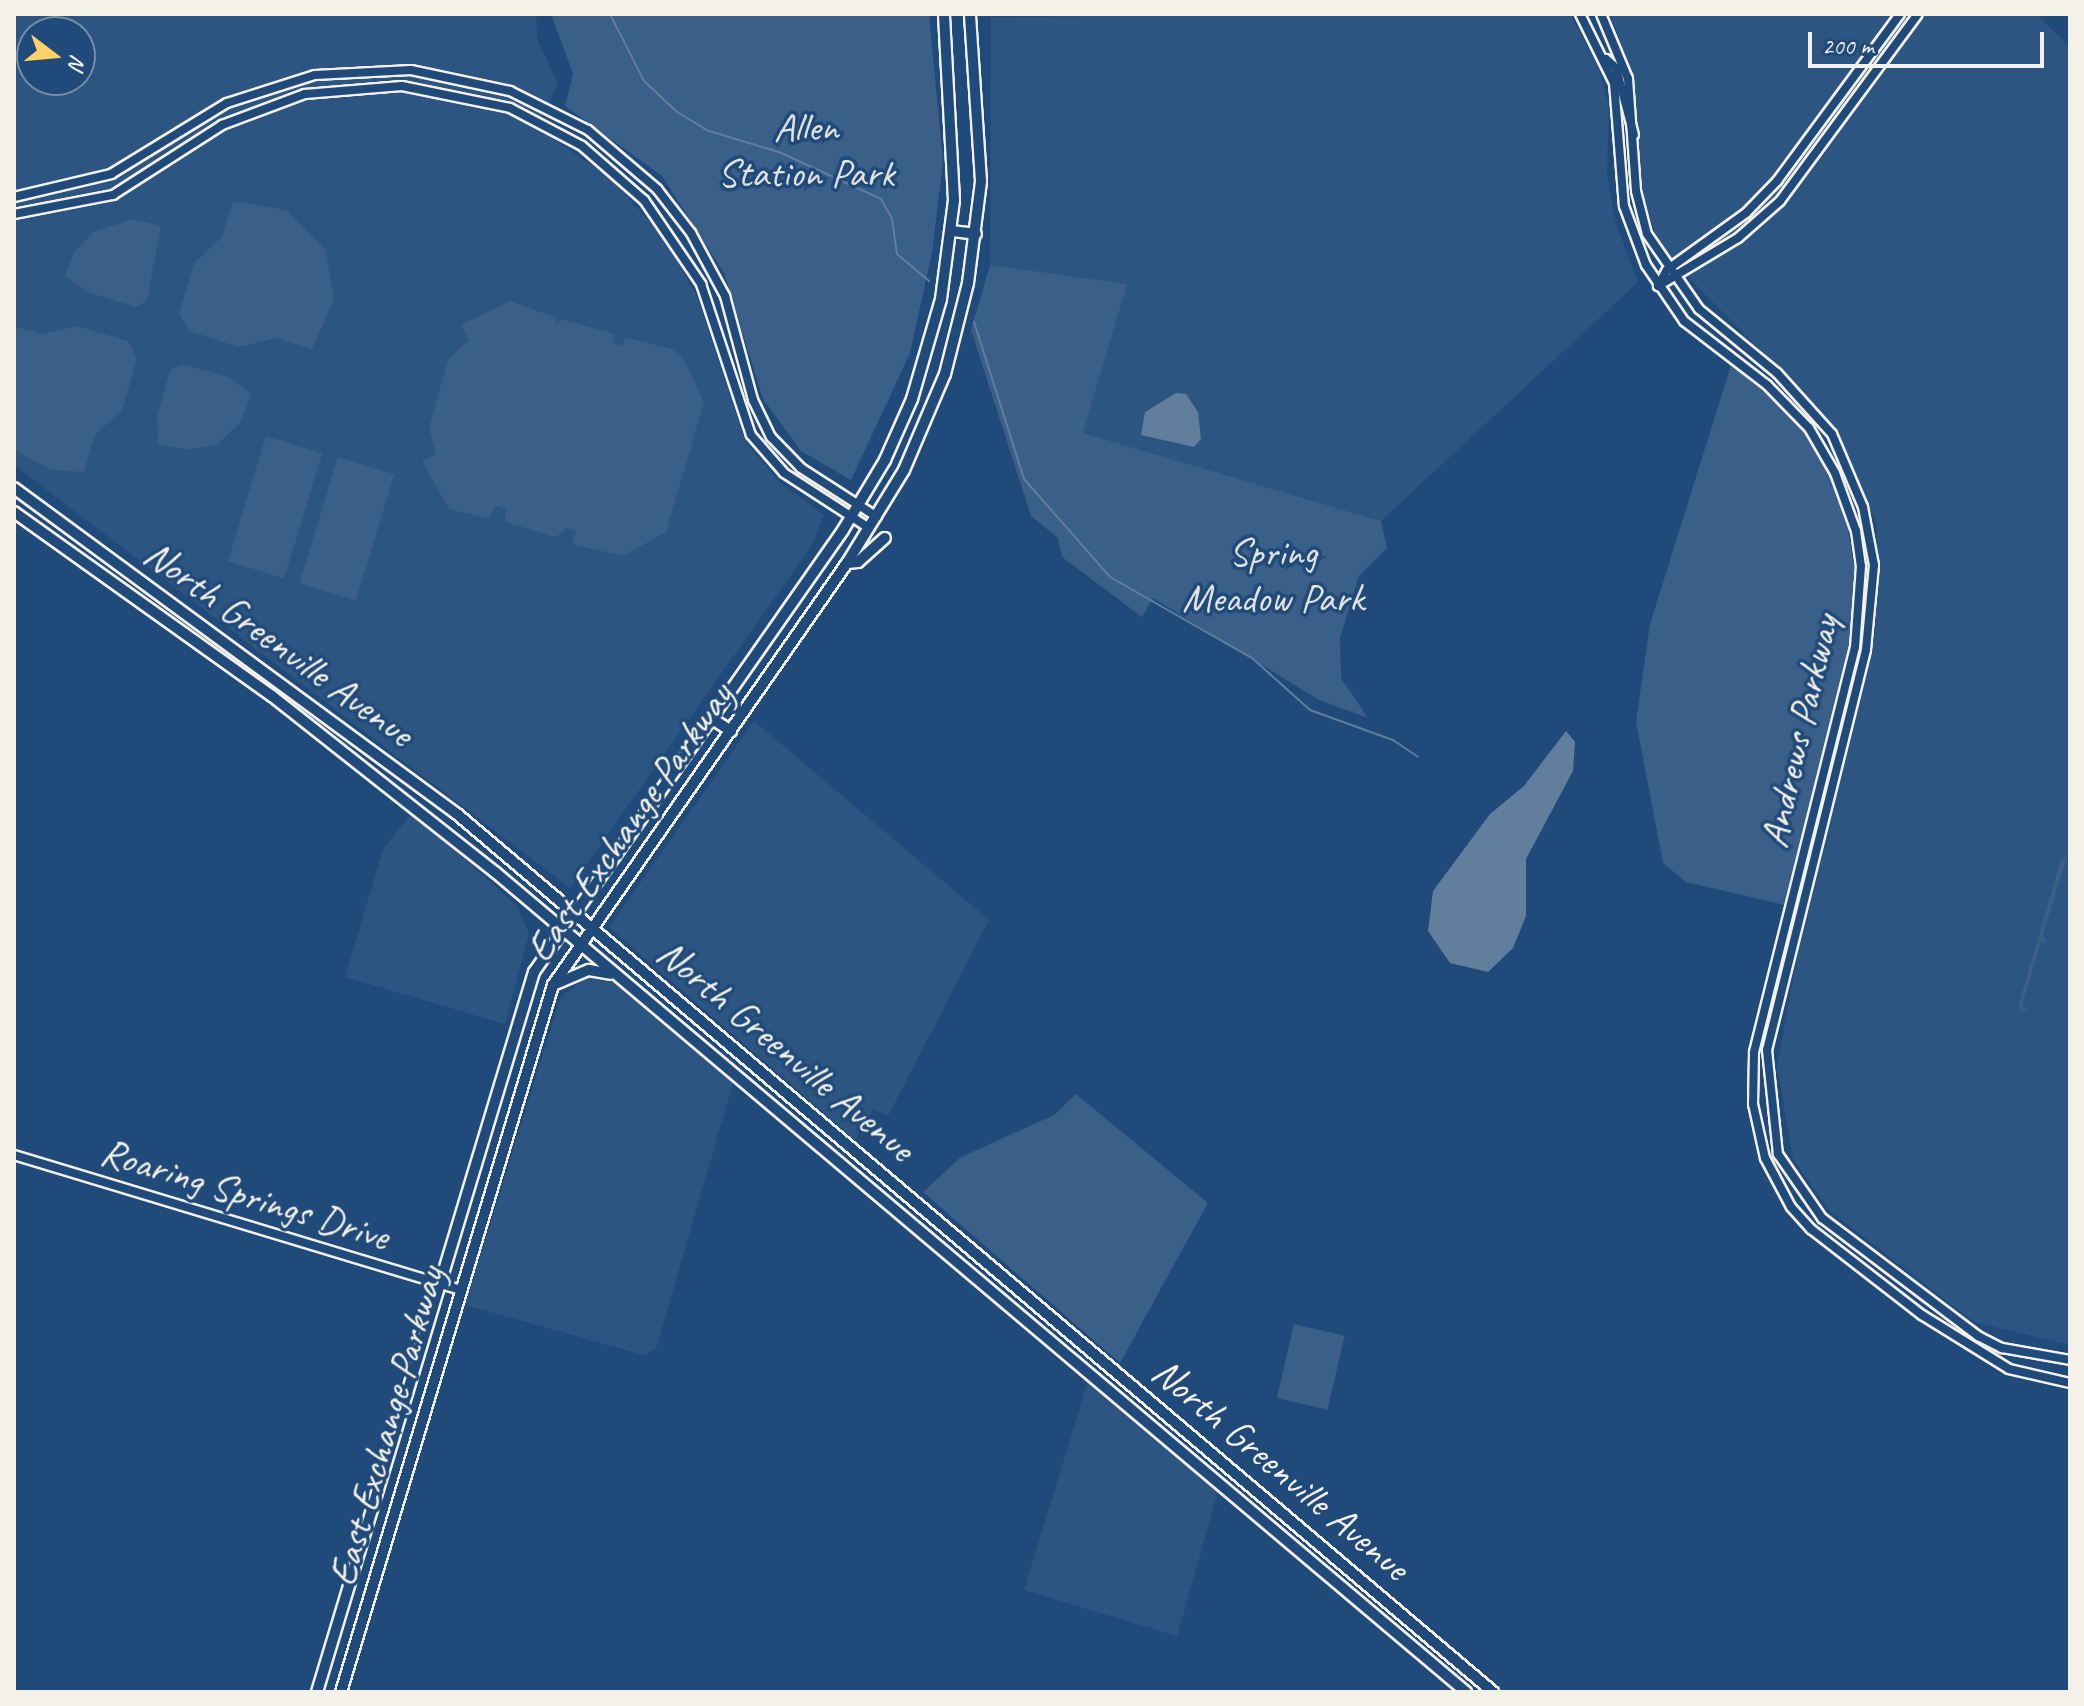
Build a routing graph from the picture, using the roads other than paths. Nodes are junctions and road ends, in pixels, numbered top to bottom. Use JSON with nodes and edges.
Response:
{"nodes":[{"id":1,"x":944,"y":14,"type":"edge"},
{"id":2,"x":970,"y":14,"type":"edge"},
{"id":3,"x":1580,"y":14,"type":"edge"},
{"id":4,"x":1601,"y":14,"type":"edge"},
{"id":5,"x":1900,"y":14,"type":"edge"},
{"id":6,"x":1918,"y":14,"type":"edge"},
{"id":7,"x":1605,"y":58,"type":"junction"},
{"id":8,"x":1634,"y":135,"type":"junction"},
{"id":9,"x":14,"y":197,"type":"edge"},
{"id":10,"x":14,"y":214,"type":"edge"},
{"id":11,"x":952,"y":231,"type":"junction"},
{"id":12,"x":976,"y":234,"type":"junction"},
{"id":13,"x":1667,"y":270,"type":"junction"},
{"id":14,"x":1675,"y":281,"type":"junction"},
{"id":15,"x":1658,"y":286,"type":"junction"},
{"id":16,"x":749,"y":384,"type":"junction"},
{"id":17,"x":734,"y":388,"type":"junction"},
{"id":18,"x":14,"y":488,"type":"edge"},
{"id":19,"x":859,"y":505,"type":"junction"},
{"id":20,"x":1863,"y":507,"type":"junction"},
{"id":21,"x":1850,"y":510,"type":"junction"},
{"id":22,"x":14,"y":512,"type":"edge"},
{"id":23,"x":851,"y":517,"type":"junction"},
{"id":24,"x":877,"y":517,"type":"junction"},
{"id":25,"x":869,"y":528,"type":"junction"},
{"id":26,"x":885,"y":538,"type":"dead end"},
{"id":27,"x":847,"y":563,"type":"junction"},
{"id":28,"x":711,"y":718,"type":"junction"},
{"id":29,"x":731,"y":731,"type":"junction"},
{"id":30,"x":1826,"y":760,"type":"junction"},
{"id":31,"x":1838,"y":763,"type":"junction"},
{"id":32,"x":457,"y":814,"type":"junction"},
{"id":33,"x":442,"y":830,"type":"junction"},
{"id":34,"x":573,"y":913,"type":"junction"},
{"id":35,"x":590,"y":927,"type":"junction"},
{"id":36,"x":561,"y":929,"type":"junction"},
{"id":37,"x":578,"y":944,"type":"junction"},
{"id":38,"x":616,"y":976,"type":"junction"},
{"id":39,"x":553,"y":985,"type":"junction"},
{"id":40,"x":740,"y":1055,"type":"junction"},
{"id":41,"x":728,"y":1070,"type":"junction"},
{"id":42,"x":1766,"y":1087,"type":"junction"},
{"id":43,"x":1751,"y":1088,"type":"junction"},
{"id":44,"x":494,"y":1094,"type":"junction"},
{"id":45,"x":515,"y":1100,"type":"junction"},
{"id":46,"x":14,"y":1155,"type":"edge"},
{"id":47,"x":908,"y":1195,"type":"junction"},
{"id":48,"x":896,"y":1210,"type":"junction"},
{"id":49,"x":439,"y":1282,"type":"junction"},
{"id":50,"x":459,"y":1289,"type":"junction"},
{"id":51,"x":2070,"y":1360,"type":"edge"},
{"id":52,"x":2070,"y":1383,"type":"edge"},
{"id":53,"x":1398,"y":1609,"type":"junction"},
{"id":54,"x":1388,"y":1623,"type":"junction"},
{"id":55,"x":331,"y":1645,"type":"junction"},
{"id":56,"x":353,"y":1652,"type":"junction"},
{"id":57,"x":317,"y":1692,"type":"edge"},
{"id":58,"x":341,"y":1692,"type":"edge"},
{"id":59,"x":1466,"y":1692,"type":"edge"},
{"id":60,"x":1493,"y":1692,"type":"edge"}],
"edges":[{"from":1,"to":11,"type":"main road","name":"East Exchange Parkway"},
{"from":2,"to":12,"type":"main road","name":"East Exchange Parkway"},
{"from":3,"to":7,"type":"street","name":"Andrews Parkway"},
{"from":4,"to":8,"type":"street","name":"Andrews Parkway"},
{"from":5,"to":13,"type":"street"},
{"from":6,"to":14,"type":"street"},
{"from":7,"to":8,"type":"street"},
{"from":7,"to":15,"type":"street","name":"Andrews Parkway"},
{"from":8,"to":13,"type":"street","name":"Andrews Parkway"},
{"from":9,"to":16,"type":"street"},
{"from":10,"to":17,"type":"street"},
{"from":11,"to":12,"type":"main road"},
{"from":11,"to":19,"type":"main road","name":"East Exchange Parkway"},
{"from":12,"to":24,"type":"main road","name":"East Exchange Parkway"},
{"from":13,"to":14,"type":"street","name":"Andrews Parkway"},
{"from":13,"to":15,"type":"street"},
{"from":14,"to":15,"type":"street"},
{"from":14,"to":20,"type":"street","name":"Andrews Parkway"},
{"from":15,"to":21,"type":"street","name":"Andrews Parkway"},
{"from":16,"to":17,"type":"street"},
{"from":16,"to":19,"type":"street"},
{"from":17,"to":23,"type":"street"},
{"from":18,"to":32,"type":"main road","name":"North Greenville Avenue"},
{"from":19,"to":23,"type":"main road","name":"East Exchange Parkway"},
{"from":19,"to":24,"type":"street"},
{"from":20,"to":21,"type":"street"},
{"from":20,"to":31,"type":"street","name":"Andrews Parkway"},
{"from":21,"to":30,"type":"street","name":"Andrews Parkway"},
{"from":22,"to":33,"type":"main road","name":"North Greenville Avenue"},
{"from":23,"to":25,"type":"street"},
{"from":23,"to":28,"type":"main road","name":"East Exchange Parkway"},
{"from":24,"to":25,"type":"main road","name":"East Exchange Parkway"},
{"from":25,"to":27,"type":"main road","name":"East Exchange Parkway"},
{"from":26,"to":27,"type":"main road"},
{"from":27,"to":29,"type":"main road","name":"East Exchange Parkway"},
{"from":28,"to":29,"type":"main road"},
{"from":28,"to":34,"type":"main road","name":"East Exchange Parkway"},
{"from":29,"to":35,"type":"main road","name":"East Exchange Parkway"},
{"from":30,"to":31,"type":"street"},
{"from":30,"to":43,"type":"street","name":"Andrews Parkway"},
{"from":31,"to":42,"type":"street","name":"Andrews Parkway"},
{"from":32,"to":33,"type":"main road"},
{"from":32,"to":34,"type":"main road","name":"North Greenville Avenue"},
{"from":33,"to":36,"type":"main road","name":"North Greenville Avenue"},
{"from":34,"to":35,"type":"main road","name":"North Greenville Avenue"},
{"from":34,"to":36,"type":"main road","name":"East Exchange Parkway"},
{"from":35,"to":37,"type":"main road","name":"East Exchange Parkway"},
{"from":35,"to":40,"type":"main road","name":"North Greenville Avenue"},
{"from":36,"to":37,"type":"main road","name":"North Greenville Avenue"},
{"from":36,"to":44,"type":"main road","name":"East Exchange Parkway"},
{"from":37,"to":38,"type":"main road","name":"North Greenville Avenue"},
{"from":37,"to":39,"type":"main road","name":"East Exchange Parkway"},
{"from":38,"to":39,"type":"main road"},
{"from":38,"to":41,"type":"main road","name":"North Greenville Avenue"},
{"from":39,"to":45,"type":"main road","name":"East Exchange Parkway"},
{"from":40,"to":41,"type":"main road"},
{"from":40,"to":47,"type":"main road","name":"North Greenville Avenue"},
{"from":41,"to":48,"type":"main road","name":"North Greenville Avenue"},
{"from":42,"to":43,"type":"street"},
{"from":42,"to":51,"type":"street","name":"Andrews Parkway"},
{"from":43,"to":52,"type":"street","name":"Andrews Parkway"},
{"from":44,"to":45,"type":"main road"},
{"from":44,"to":49,"type":"main road","name":"East Exchange Parkway"},
{"from":45,"to":50,"type":"main road","name":"East Exchange Parkway"},
{"from":46,"to":49,"type":"street","name":"Roaring Springs Drive"},
{"from":47,"to":48,"type":"main road"},
{"from":47,"to":53,"type":"main road","name":"North Greenville Avenue"},
{"from":48,"to":54,"type":"main road","name":"North Greenville Avenue"},
{"from":49,"to":50,"type":"street","name":"Roaring Springs Drive"},
{"from":49,"to":55,"type":"main road","name":"East Exchange Parkway"},
{"from":50,"to":56,"type":"main road","name":"East Exchange Parkway"},
{"from":53,"to":54,"type":"main road"},
{"from":53,"to":60,"type":"main road","name":"North Greenville Avenue"},
{"from":54,"to":59,"type":"main road","name":"North Greenville Avenue"},
{"from":55,"to":56,"type":"main road"},
{"from":55,"to":57,"type":"main road","name":"East Exchange Parkway"},
{"from":56,"to":58,"type":"main road","name":"East Exchange Parkway"}]}
